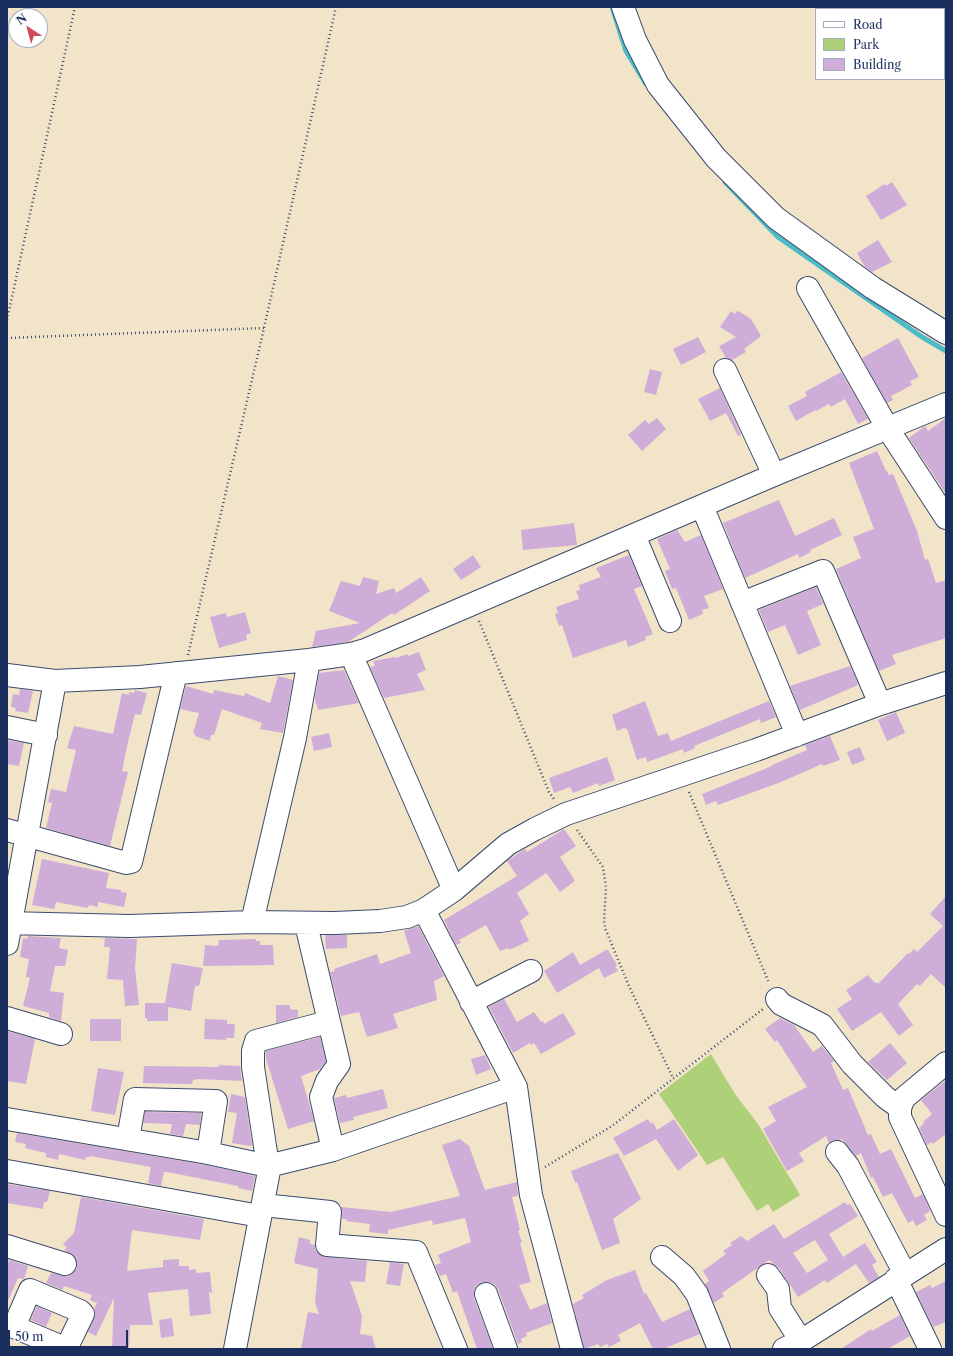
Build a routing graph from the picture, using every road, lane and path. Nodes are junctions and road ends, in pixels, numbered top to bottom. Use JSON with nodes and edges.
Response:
{"nodes":[{"id":1,"x":75,"y":7,"type":"edge"},
{"id":2,"x":336,"y":7,"type":"edge"},
{"id":3,"x":623,"y":7,"type":"edge"},
{"id":4,"x":808,"y":288,"type":"dead end"},
{"id":5,"x":7,"y":320,"type":"edge"},
{"id":6,"x":264,"y":328,"type":"junction"},
{"id":7,"x":946,"y":333,"type":"edge"},
{"id":8,"x":7,"y":338,"type":"edge"},
{"id":9,"x":725,"y":370,"type":"dead end"},
{"id":10,"x":946,"y":404,"type":"edge"},
{"id":11,"x":888,"y":429,"type":"junction"},
{"id":12,"x":774,"y":475,"type":"junction"},
{"id":13,"x":702,"y":506,"type":"junction"},
{"id":14,"x":944,"y":509,"type":"edge"},
{"id":15,"x":634,"y":535,"type":"junction"},
{"id":16,"x":742,"y":603,"type":"junction"},
{"id":17,"x":472,"y":604,"type":"junction"},
{"id":18,"x":670,"y":621,"type":"dead end"},
{"id":19,"x":350,"y":654,"type":"junction"},
{"id":20,"x":309,"y":660,"type":"junction"},
{"id":21,"x":180,"y":673,"type":"junction"},
{"id":22,"x":7,"y":675,"type":"edge"},
{"id":23,"x":55,"y":681,"type":"junction"},
{"id":24,"x":946,"y":683,"type":"edge"},
{"id":25,"x":880,"y":704,"type":"junction"},
{"id":26,"x":7,"y":727,"type":"edge"},
{"id":27,"x":46,"y":735,"type":"junction"},
{"id":28,"x":797,"y":735,"type":"junction"},
{"id":29,"x":682,"y":775,"type":"junction"},
{"id":30,"x":566,"y":814,"type":"junction"},
{"id":31,"x":7,"y":830,"type":"edge"},
{"id":32,"x":28,"y":837,"type":"junction"},
{"id":33,"x":454,"y":890,"type":"junction"},
{"id":34,"x":424,"y":910,"type":"junction"},
{"id":35,"x":252,"y":922,"type":"junction"},
{"id":36,"x":9,"y":923,"type":"edge"},
{"id":37,"x":306,"y":924,"type":"junction"},
{"id":38,"x":7,"y":944,"type":"edge"},
{"id":39,"x":531,"y":971,"type":"dead end"},
{"id":40,"x":777,"y":999,"type":"junction"},
{"id":41,"x":471,"y":1002,"type":"junction"},
{"id":42,"x":7,"y":1018,"type":"edge"},
{"id":43,"x":328,"y":1022,"type":"junction"},
{"id":44,"x":61,"y":1034,"type":"dead end"},
{"id":45,"x":946,"y":1063,"type":"edge"},
{"id":46,"x":673,"y":1078,"type":"junction"},
{"id":47,"x":516,"y":1087,"type":"junction"},
{"id":48,"x":900,"y":1108,"type":"junction"},
{"id":49,"x":7,"y":1119,"type":"edge"},
{"id":50,"x":128,"y":1139,"type":"junction"},
{"id":51,"x":333,"y":1150,"type":"junction"},
{"id":52,"x":837,"y":1152,"type":"dead end"},
{"id":53,"x":208,"y":1153,"type":"junction"},
{"id":54,"x":268,"y":1166,"type":"junction"},
{"id":55,"x":7,"y":1172,"type":"edge"},
{"id":56,"x":528,"y":1178,"type":"junction"},
{"id":57,"x":262,"y":1211,"type":"junction"},
{"id":58,"x":946,"y":1215,"type":"edge"},
{"id":59,"x":7,"y":1246,"type":"edge"},
{"id":60,"x":946,"y":1249,"type":"edge"},
{"id":61,"x":662,"y":1257,"type":"dead end"},
{"id":62,"x":65,"y":1264,"type":"dead end"},
{"id":63,"x":768,"y":1275,"type":"dead end"},
{"id":64,"x":901,"y":1277,"type":"junction"},
{"id":65,"x":486,"y":1294,"type":"dead end"},
{"id":66,"x":11,"y":1326,"type":"edge"},
{"id":67,"x":33,"y":1342,"type":"edge"},
{"id":68,"x":793,"y":1345,"type":"edge"},
{"id":69,"x":67,"y":1349,"type":"edge"},
{"id":70,"x":235,"y":1349,"type":"edge"},
{"id":71,"x":456,"y":1349,"type":"edge"},
{"id":72,"x":506,"y":1349,"type":"edge"},
{"id":73,"x":572,"y":1349,"type":"edge"},
{"id":74,"x":718,"y":1349,"type":"edge"},
{"id":75,"x":930,"y":1349,"type":"edge"}],
"edges":[{"from":1,"to":5,"type":"path"},
{"from":2,"to":6,"type":"path"},
{"from":3,"to":7,"type":"street"},
{"from":4,"to":11,"type":"street"},
{"from":6,"to":8,"type":"path"},
{"from":6,"to":21,"type":"path"},
{"from":9,"to":12,"type":"street"},
{"from":10,"to":11,"type":"street"},
{"from":11,"to":12,"type":"street"},
{"from":11,"to":14,"type":"street"},
{"from":12,"to":13,"type":"street"},
{"from":13,"to":15,"type":"street"},
{"from":13,"to":16,"type":"street"},
{"from":15,"to":17,"type":"street"},
{"from":15,"to":18,"type":"street"},
{"from":16,"to":25,"type":"street"},
{"from":16,"to":28,"type":"street"},
{"from":17,"to":19,"type":"street"},
{"from":17,"to":30,"type":"path"},
{"from":19,"to":20,"type":"street"},
{"from":19,"to":33,"type":"street"},
{"from":20,"to":21,"type":"street"},
{"from":20,"to":35,"type":"street"},
{"from":21,"to":23,"type":"street"},
{"from":21,"to":32,"type":"street"},
{"from":22,"to":23,"type":"street"},
{"from":23,"to":27,"type":"street"},
{"from":24,"to":25,"type":"street"},
{"from":25,"to":28,"type":"street"},
{"from":26,"to":27,"type":"street"},
{"from":27,"to":32,"type":"street"},
{"from":28,"to":29,"type":"street"},
{"from":29,"to":30,"type":"street"},
{"from":29,"to":40,"type":"path"},
{"from":30,"to":33,"type":"street"},
{"from":30,"to":46,"type":"path"},
{"from":31,"to":32,"type":"street"},
{"from":32,"to":36,"type":"street"},
{"from":33,"to":34,"type":"street"},
{"from":34,"to":37,"type":"street"},
{"from":34,"to":41,"type":"street"},
{"from":35,"to":36,"type":"street"},
{"from":35,"to":37,"type":"street"},
{"from":36,"to":38,"type":"street"},
{"from":37,"to":43,"type":"street"},
{"from":39,"to":41,"type":"street"},
{"from":40,"to":46,"type":"path"},
{"from":40,"to":48,"type":"street"},
{"from":41,"to":47,"type":"street"},
{"from":42,"to":44,"type":"street"},
{"from":43,"to":51,"type":"street"},
{"from":43,"to":54,"type":"street"},
{"from":45,"to":48,"type":"street"},
{"from":46,"to":56,"type":"path"},
{"from":47,"to":51,"type":"street"},
{"from":47,"to":56,"type":"street"},
{"from":48,"to":58,"type":"street"},
{"from":49,"to":50,"type":"street"},
{"from":50,"to":53,"type":"street"},
{"from":50,"to":53,"type":"street"},
{"from":51,"to":54,"type":"street"},
{"from":52,"to":64,"type":"street"},
{"from":53,"to":54,"type":"street"},
{"from":54,"to":57,"type":"street"},
{"from":55,"to":57,"type":"street"},
{"from":56,"to":73,"type":"street"},
{"from":57,"to":70,"type":"street"},
{"from":57,"to":71,"type":"street"},
{"from":59,"to":62,"type":"street"},
{"from":60,"to":64,"type":"street"},
{"from":61,"to":74,"type":"street"},
{"from":63,"to":68,"type":"street"},
{"from":64,"to":68,"type":"street"},
{"from":64,"to":75,"type":"street"},
{"from":65,"to":72,"type":"street"},
{"from":66,"to":67,"type":"street"},
{"from":66,"to":69,"type":"street"},
{"from":67,"to":69,"type":"street"}]}
